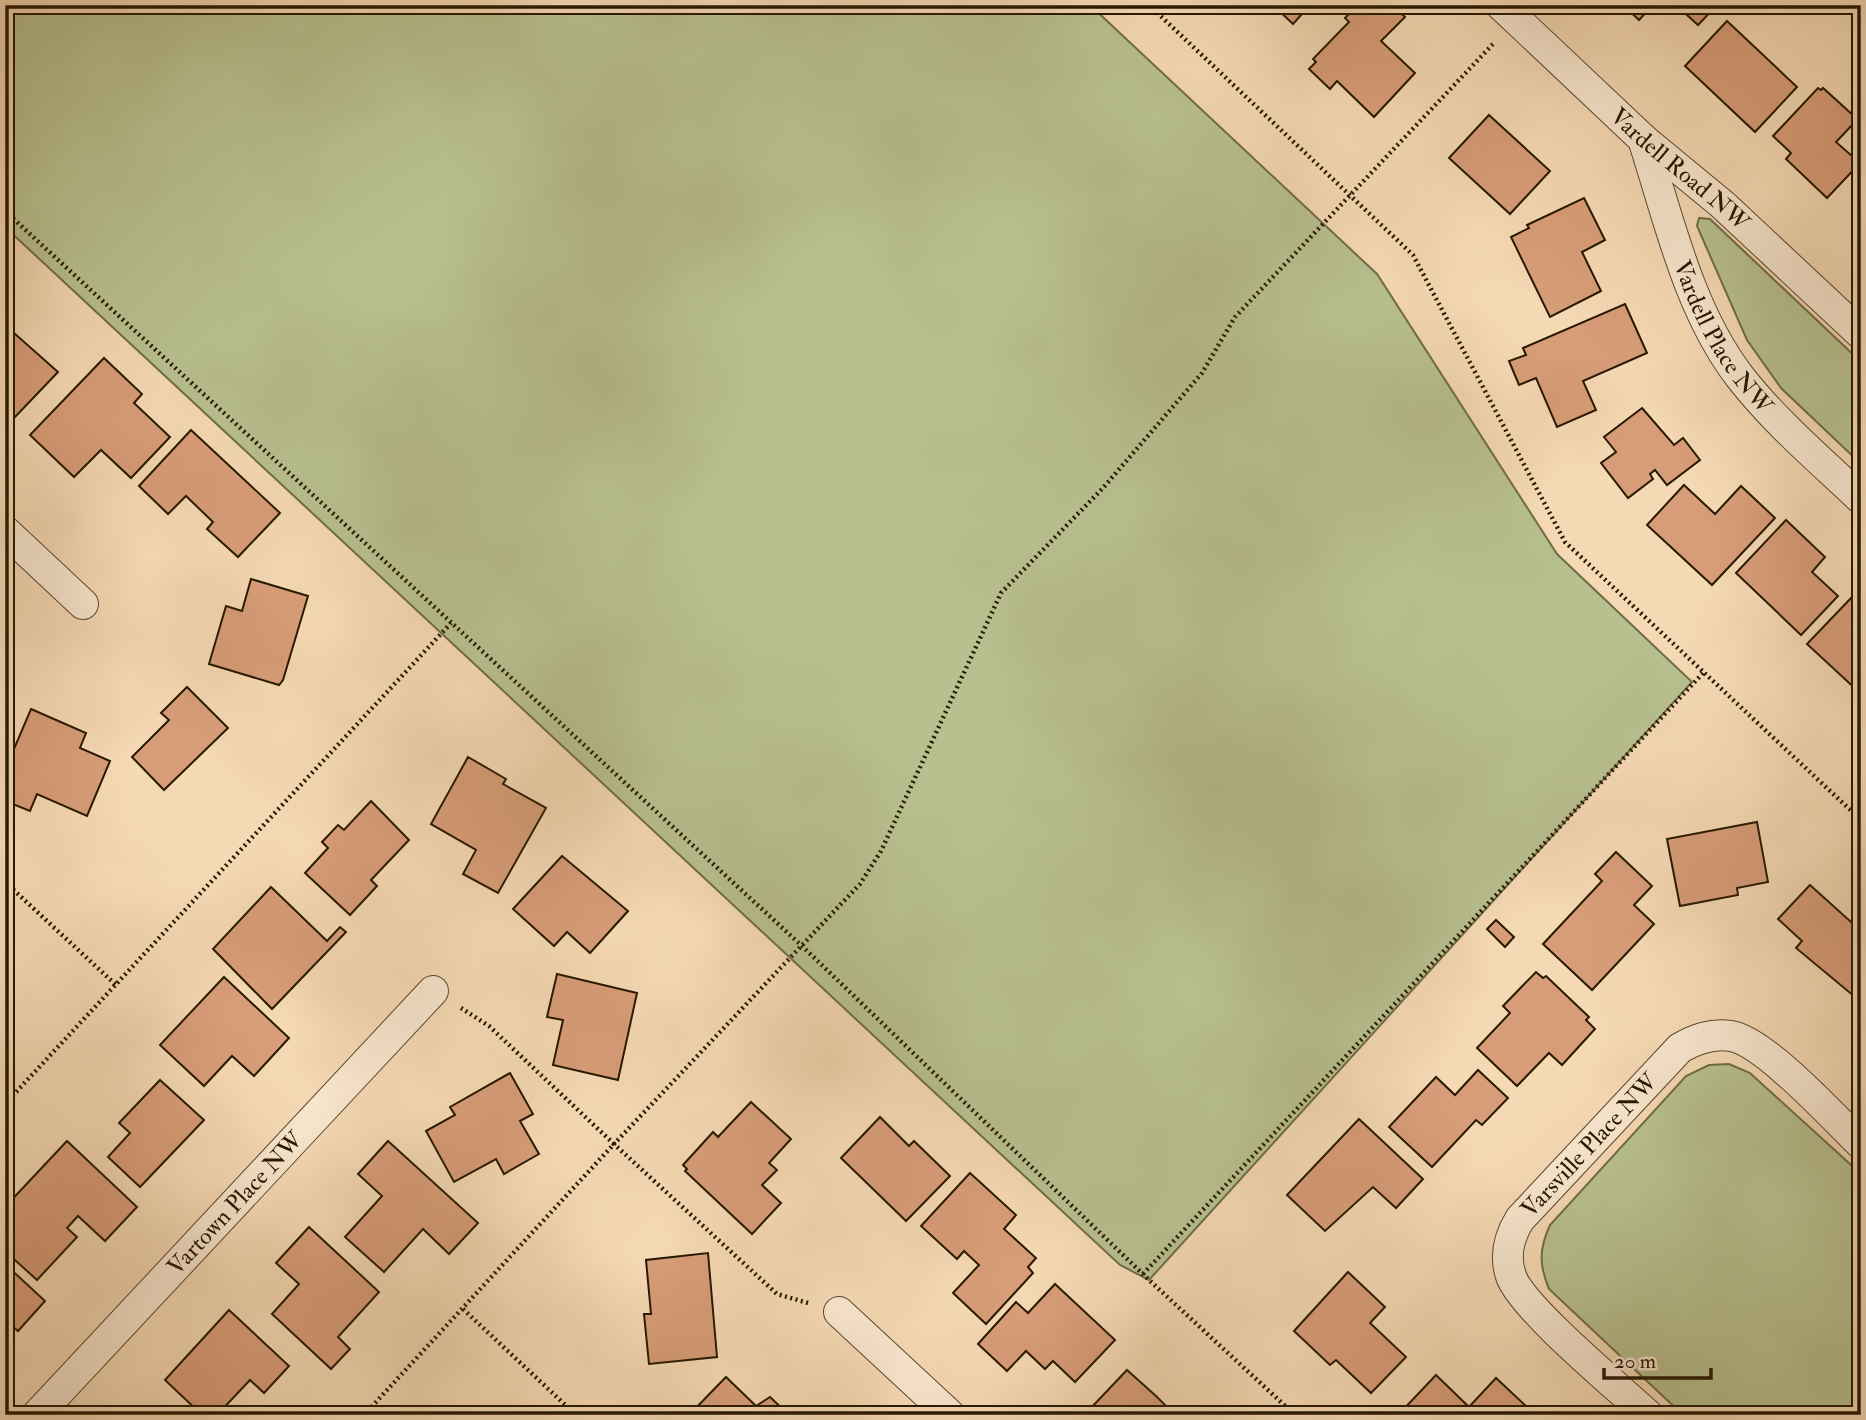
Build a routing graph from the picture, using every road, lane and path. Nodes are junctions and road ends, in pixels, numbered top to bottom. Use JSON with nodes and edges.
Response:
{"nodes":[{"id":1,"x":1149,"y":5,"type":"edge"},
{"id":2,"x":1854,"y":5,"type":"edge"},
{"id":3,"x":1861,"y":11,"type":"edge"},
{"id":4,"x":1508,"y":12,"type":"edge"},
{"id":5,"x":1643,"y":139,"type":"junction"},
{"id":6,"x":1352,"y":195,"type":"junction"},
{"id":7,"x":5,"y":211,"type":"edge"},
{"id":8,"x":1861,"y":334,"type":"edge"},
{"id":9,"x":1861,"y":499,"type":"edge"},
{"id":10,"x":5,"y":531,"type":"edge"},
{"id":11,"x":83,"y":604,"type":"dead end"},
{"id":12,"x":451,"y":623,"type":"junction"},
{"id":13,"x":1703,"y":673,"type":"junction"},
{"id":14,"x":1861,"y":820,"type":"edge"},
{"id":15,"x":5,"y":882,"type":"edge"},
{"id":16,"x":803,"y":946,"type":"junction"},
{"id":17,"x":116,"y":985,"type":"junction"},
{"id":18,"x":433,"y":991,"type":"joint"},
{"id":19,"x":5,"y":1104,"type":"edge"},
{"id":20,"x":614,"y":1144,"type":"junction"},
{"id":21,"x":1861,"y":1144,"type":"edge"},
{"id":22,"x":1143,"y":1274,"type":"junction"},
{"id":23,"x":463,"y":1309,"type":"junction"},
{"id":24,"x":839,"y":1312,"type":"joint"},
{"id":25,"x":37,"y":1415,"type":"edge"},
{"id":26,"x":365,"y":1415,"type":"edge"},
{"id":27,"x":576,"y":1415,"type":"edge"},
{"id":28,"x":950,"y":1415,"type":"edge"},
{"id":29,"x":1295,"y":1415,"type":"edge"},
{"id":30,"x":1647,"y":1415,"type":"edge"}],
"edges":[{"from":1,"to":6,"type":"path"},
{"from":2,"to":3,"type":"path"},
{"from":4,"to":5,"type":"street","name":"Vardell Road NW"},
{"from":4,"to":6,"type":"path"},
{"from":5,"to":8,"type":"street","name":"Vardell Road NW"},
{"from":5,"to":9,"type":"street","name":"Vardell Place NW"},
{"from":6,"to":13,"type":"path"},
{"from":6,"to":16,"type":"path"},
{"from":7,"to":12,"type":"path"},
{"from":10,"to":11,"type":"street"},
{"from":12,"to":16,"type":"path"},
{"from":12,"to":17,"type":"path"},
{"from":13,"to":14,"type":"path"},
{"from":13,"to":22,"type":"path"},
{"from":15,"to":17,"type":"path"},
{"from":16,"to":20,"type":"path"},
{"from":16,"to":22,"type":"path"},
{"from":17,"to":19,"type":"path"},
{"from":18,"to":20,"type":"path"},
{"from":18,"to":25,"type":"street","name":"Vartown Place NW"},
{"from":20,"to":23,"type":"path"},
{"from":20,"to":24,"type":"path"},
{"from":21,"to":30,"type":"street","name":"Varsville Place NW"},
{"from":22,"to":29,"type":"path"},
{"from":23,"to":26,"type":"path"},
{"from":23,"to":27,"type":"path"},
{"from":24,"to":28,"type":"street"}]}
